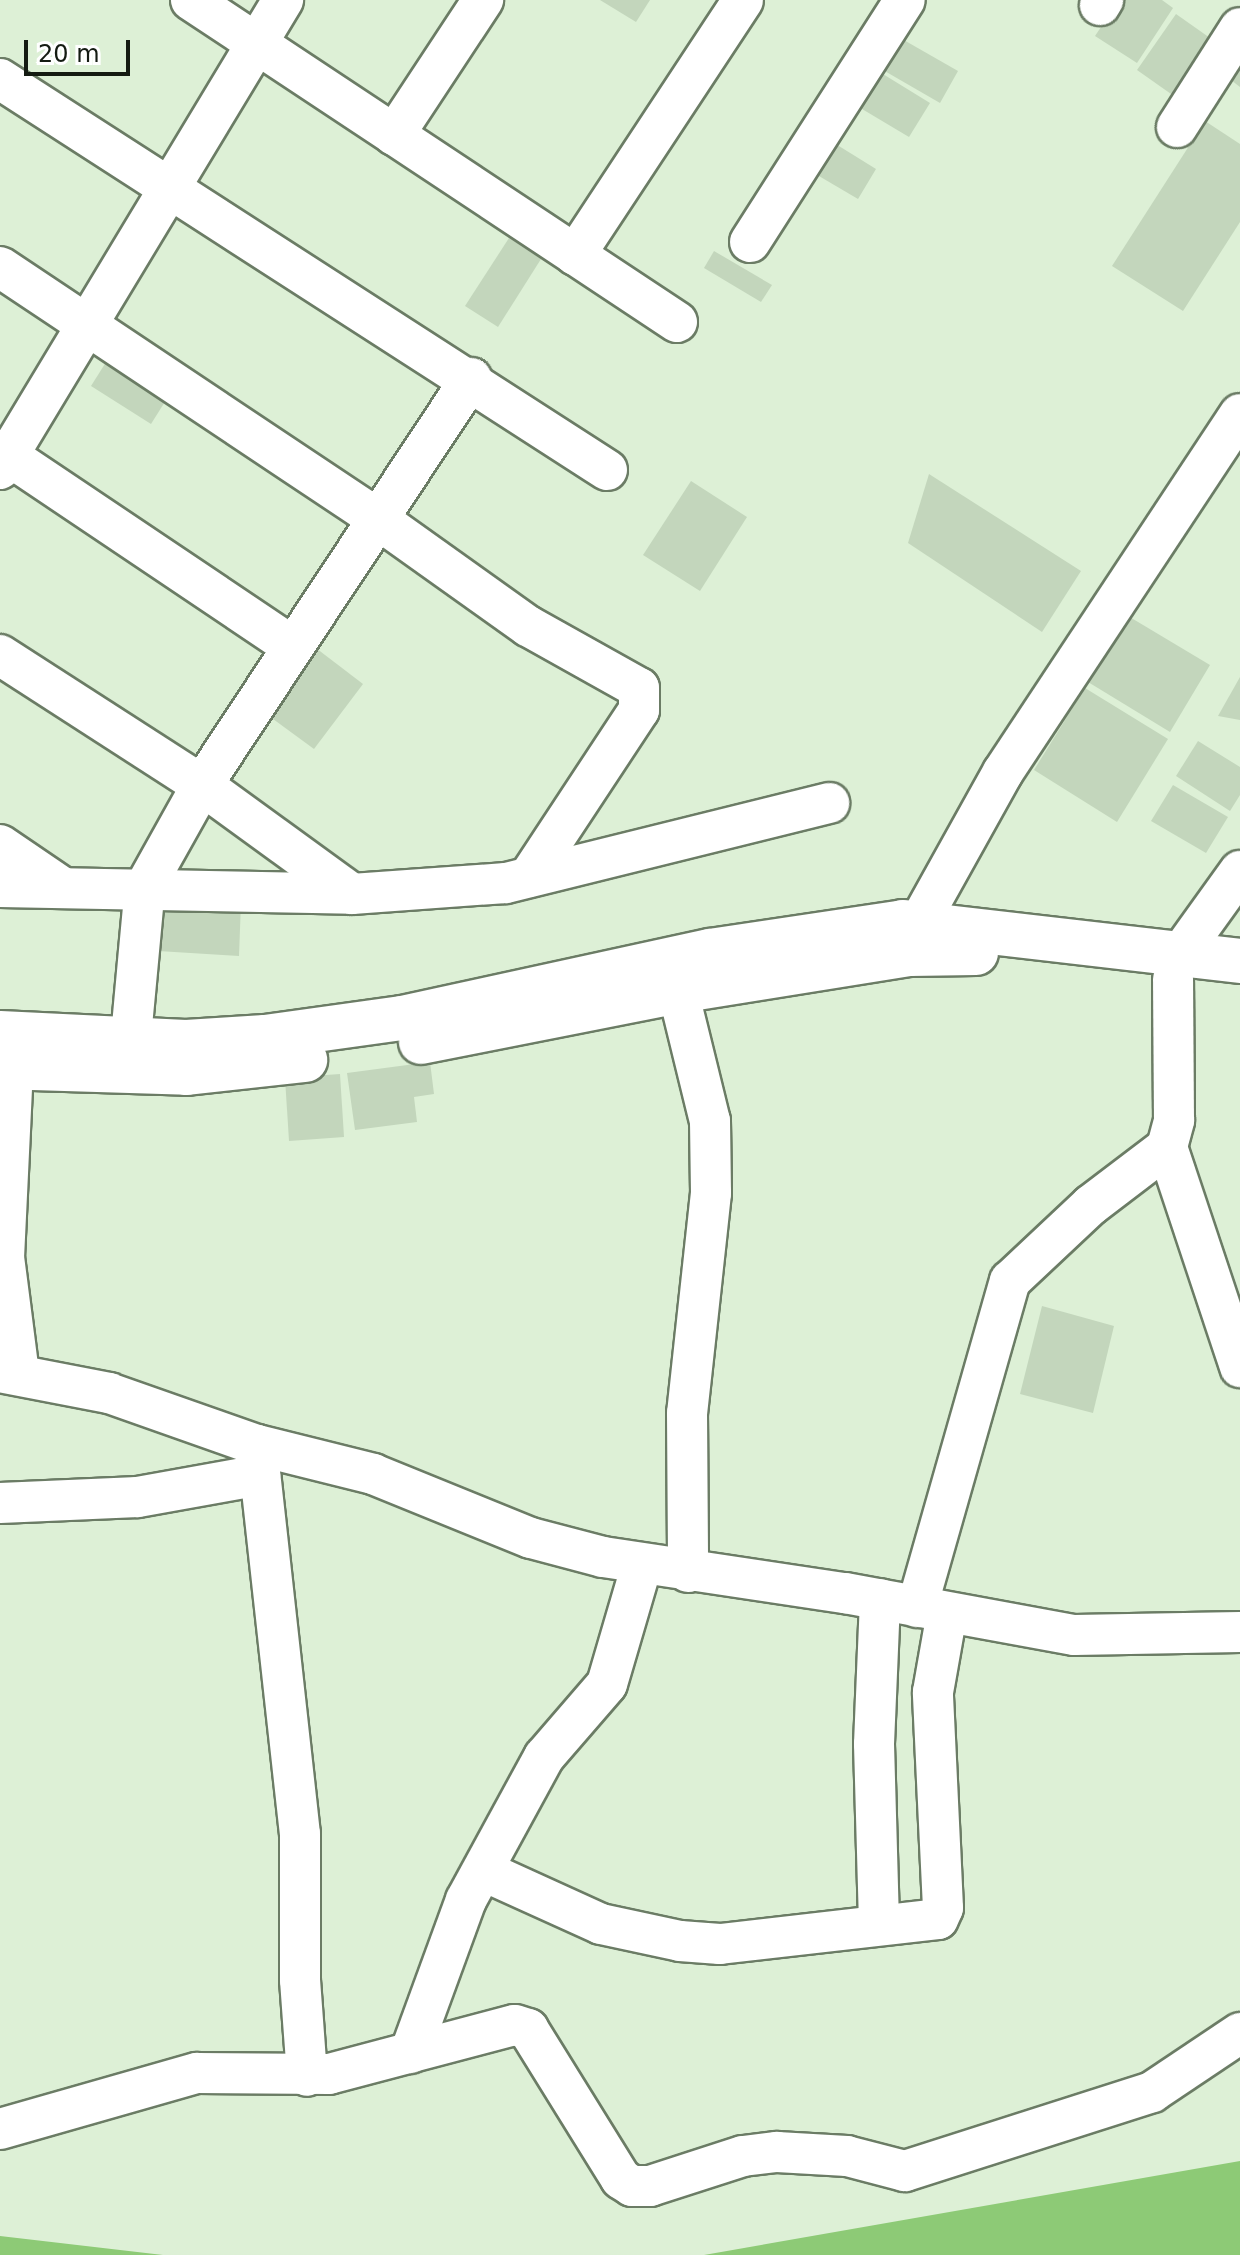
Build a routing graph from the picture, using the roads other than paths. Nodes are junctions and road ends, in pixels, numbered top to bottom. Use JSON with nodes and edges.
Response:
{"nodes":[{"id":1,"x":191,"y":0,"type":"edge"},
{"id":2,"x":283,"y":0,"type":"edge"},
{"id":3,"x":483,"y":0,"type":"edge"},
{"id":4,"x":743,"y":0,"type":"edge"},
{"id":5,"x":905,"y":0,"type":"edge"},
{"id":6,"x":1240,"y":28,"type":"edge"},
{"id":7,"x":256,"y":42,"type":"junction"},
{"id":8,"x":0,"y":79,"type":"edge"},
{"id":9,"x":1177,"y":127,"type":"dead end"},
{"id":10,"x":394,"y":135,"type":"junction"},
{"id":11,"x":168,"y":184,"type":"junction"},
{"id":12,"x":750,"y":242,"type":"dead end"},
{"id":13,"x":575,"y":255,"type":"junction"},
{"id":14,"x":0,"y":267,"type":"edge"},
{"id":15,"x":677,"y":322,"type":"dead end"},
{"id":16,"x":89,"y":323,"type":"junction"},
{"id":17,"x":471,"y":378,"type":"junction"},
{"id":18,"x":1240,"y":414,"type":"edge"},
{"id":19,"x":3,"y":458,"type":"edge"},
{"id":20,"x":607,"y":470,"type":"dead end"},
{"id":21,"x":375,"y":517,"type":"junction"},
{"id":22,"x":293,"y":647,"type":"junction"},
{"id":23,"x":0,"y":655,"type":"edge"},
{"id":24,"x":202,"y":785,"type":"junction"},
{"id":25,"x":829,"y":803,"type":"dead end"},
{"id":26,"x":0,"y":845,"type":"edge"},
{"id":27,"x":1240,"y":871,"type":"edge"},
{"id":28,"x":529,"y":877,"type":"junction"},
{"id":29,"x":60,"y":886,"type":"junction"},
{"id":30,"x":0,"y":887,"type":"edge"},
{"id":31,"x":145,"y":887,"type":"junction"},
{"id":32,"x":352,"y":894,"type":"junction"},
{"id":33,"x":914,"y":938,"type":"junction"},
{"id":34,"x":1240,"y":961,"type":"edge"},
{"id":35,"x":1177,"y":966,"type":"junction"},
{"id":36,"x":1240,"y":986,"type":"edge"},
{"id":37,"x":678,"y":991,"type":"junction"},
{"id":38,"x":4,"y":1056,"type":"edge"},
{"id":39,"x":128,"y":1056,"type":"junction"},
{"id":40,"x":1167,"y":1147,"type":"junction"},
{"id":41,"x":1240,"y":1367,"type":"edge"},
{"id":42,"x":10,"y":1373,"type":"edge"},
{"id":43,"x":259,"y":1460,"type":"junction"},
{"id":44,"x":0,"y":1503,"type":"edge"},
{"id":45,"x":642,"y":1564,"type":"junction"},
{"id":46,"x":688,"y":1572,"type":"junction"},
{"id":47,"x":915,"y":1606,"type":"junction"},
{"id":48,"x":1240,"y":1632,"type":"edge"},
{"id":49,"x":484,"y":1871,"type":"junction"},
{"id":50,"x":879,"y":1923,"type":"junction"},
{"id":51,"x":1240,"y":2033,"type":"edge"},
{"id":52,"x":410,"y":2053,"type":"junction"},
{"id":53,"x":307,"y":2076,"type":"junction"},
{"id":54,"x":0,"y":2129,"type":"edge"}],
"edges":[{"from":1,"to":7,"type":"street"},
{"from":2,"to":7,"type":"street"},
{"from":3,"to":10,"type":"street"},
{"from":4,"to":13,"type":"street"},
{"from":5,"to":12,"type":"street"},
{"from":6,"to":9,"type":"street"},
{"from":7,"to":10,"type":"street"},
{"from":7,"to":11,"type":"street"},
{"from":8,"to":11,"type":"street"},
{"from":10,"to":13,"type":"street"},
{"from":11,"to":16,"type":"street"},
{"from":11,"to":17,"type":"street"},
{"from":13,"to":15,"type":"street"},
{"from":14,"to":16,"type":"street"},
{"from":16,"to":19,"type":"street"},
{"from":16,"to":21,"type":"street"},
{"from":17,"to":20,"type":"street"},
{"from":17,"to":21,"type":"street"},
{"from":18,"to":33,"type":"street"},
{"from":19,"to":22,"type":"street"},
{"from":21,"to":22,"type":"street"},
{"from":21,"to":28,"type":"street"},
{"from":22,"to":24,"type":"street"},
{"from":23,"to":24,"type":"street"},
{"from":24,"to":31,"type":"street"},
{"from":24,"to":32,"type":"street"},
{"from":25,"to":28,"type":"street"},
{"from":26,"to":29,"type":"street"},
{"from":27,"to":35,"type":"street"},
{"from":28,"to":32,"type":"street"},
{"from":29,"to":30,"type":"street"},
{"from":29,"to":31,"type":"street"},
{"from":31,"to":32,"type":"street"},
{"from":31,"to":39,"type":"street"},
{"from":33,"to":35,"type":"street"},
{"from":33,"to":37,"type":"street"},
{"from":33,"to":39,"type":"street"},
{"from":34,"to":35,"type":"street"},
{"from":35,"to":36,"type":"street"},
{"from":35,"to":40,"type":"street"},
{"from":37,"to":39,"type":"street"},
{"from":37,"to":46,"type":"street"},
{"from":38,"to":39,"type":"street"},
{"from":38,"to":42,"type":"street"},
{"from":40,"to":41,"type":"street"},
{"from":40,"to":47,"type":"street"},
{"from":42,"to":43,"type":"street"},
{"from":43,"to":44,"type":"street"},
{"from":43,"to":45,"type":"street"},
{"from":43,"to":53,"type":"street"},
{"from":45,"to":46,"type":"street"},
{"from":45,"to":49,"type":"street"},
{"from":46,"to":47,"type":"street"},
{"from":47,"to":48,"type":"street"},
{"from":47,"to":50,"type":"street"},
{"from":47,"to":50,"type":"street"},
{"from":49,"to":50,"type":"street"},
{"from":49,"to":52,"type":"street"},
{"from":51,"to":52,"type":"street"},
{"from":52,"to":53,"type":"street"},
{"from":53,"to":54,"type":"street"}]}
